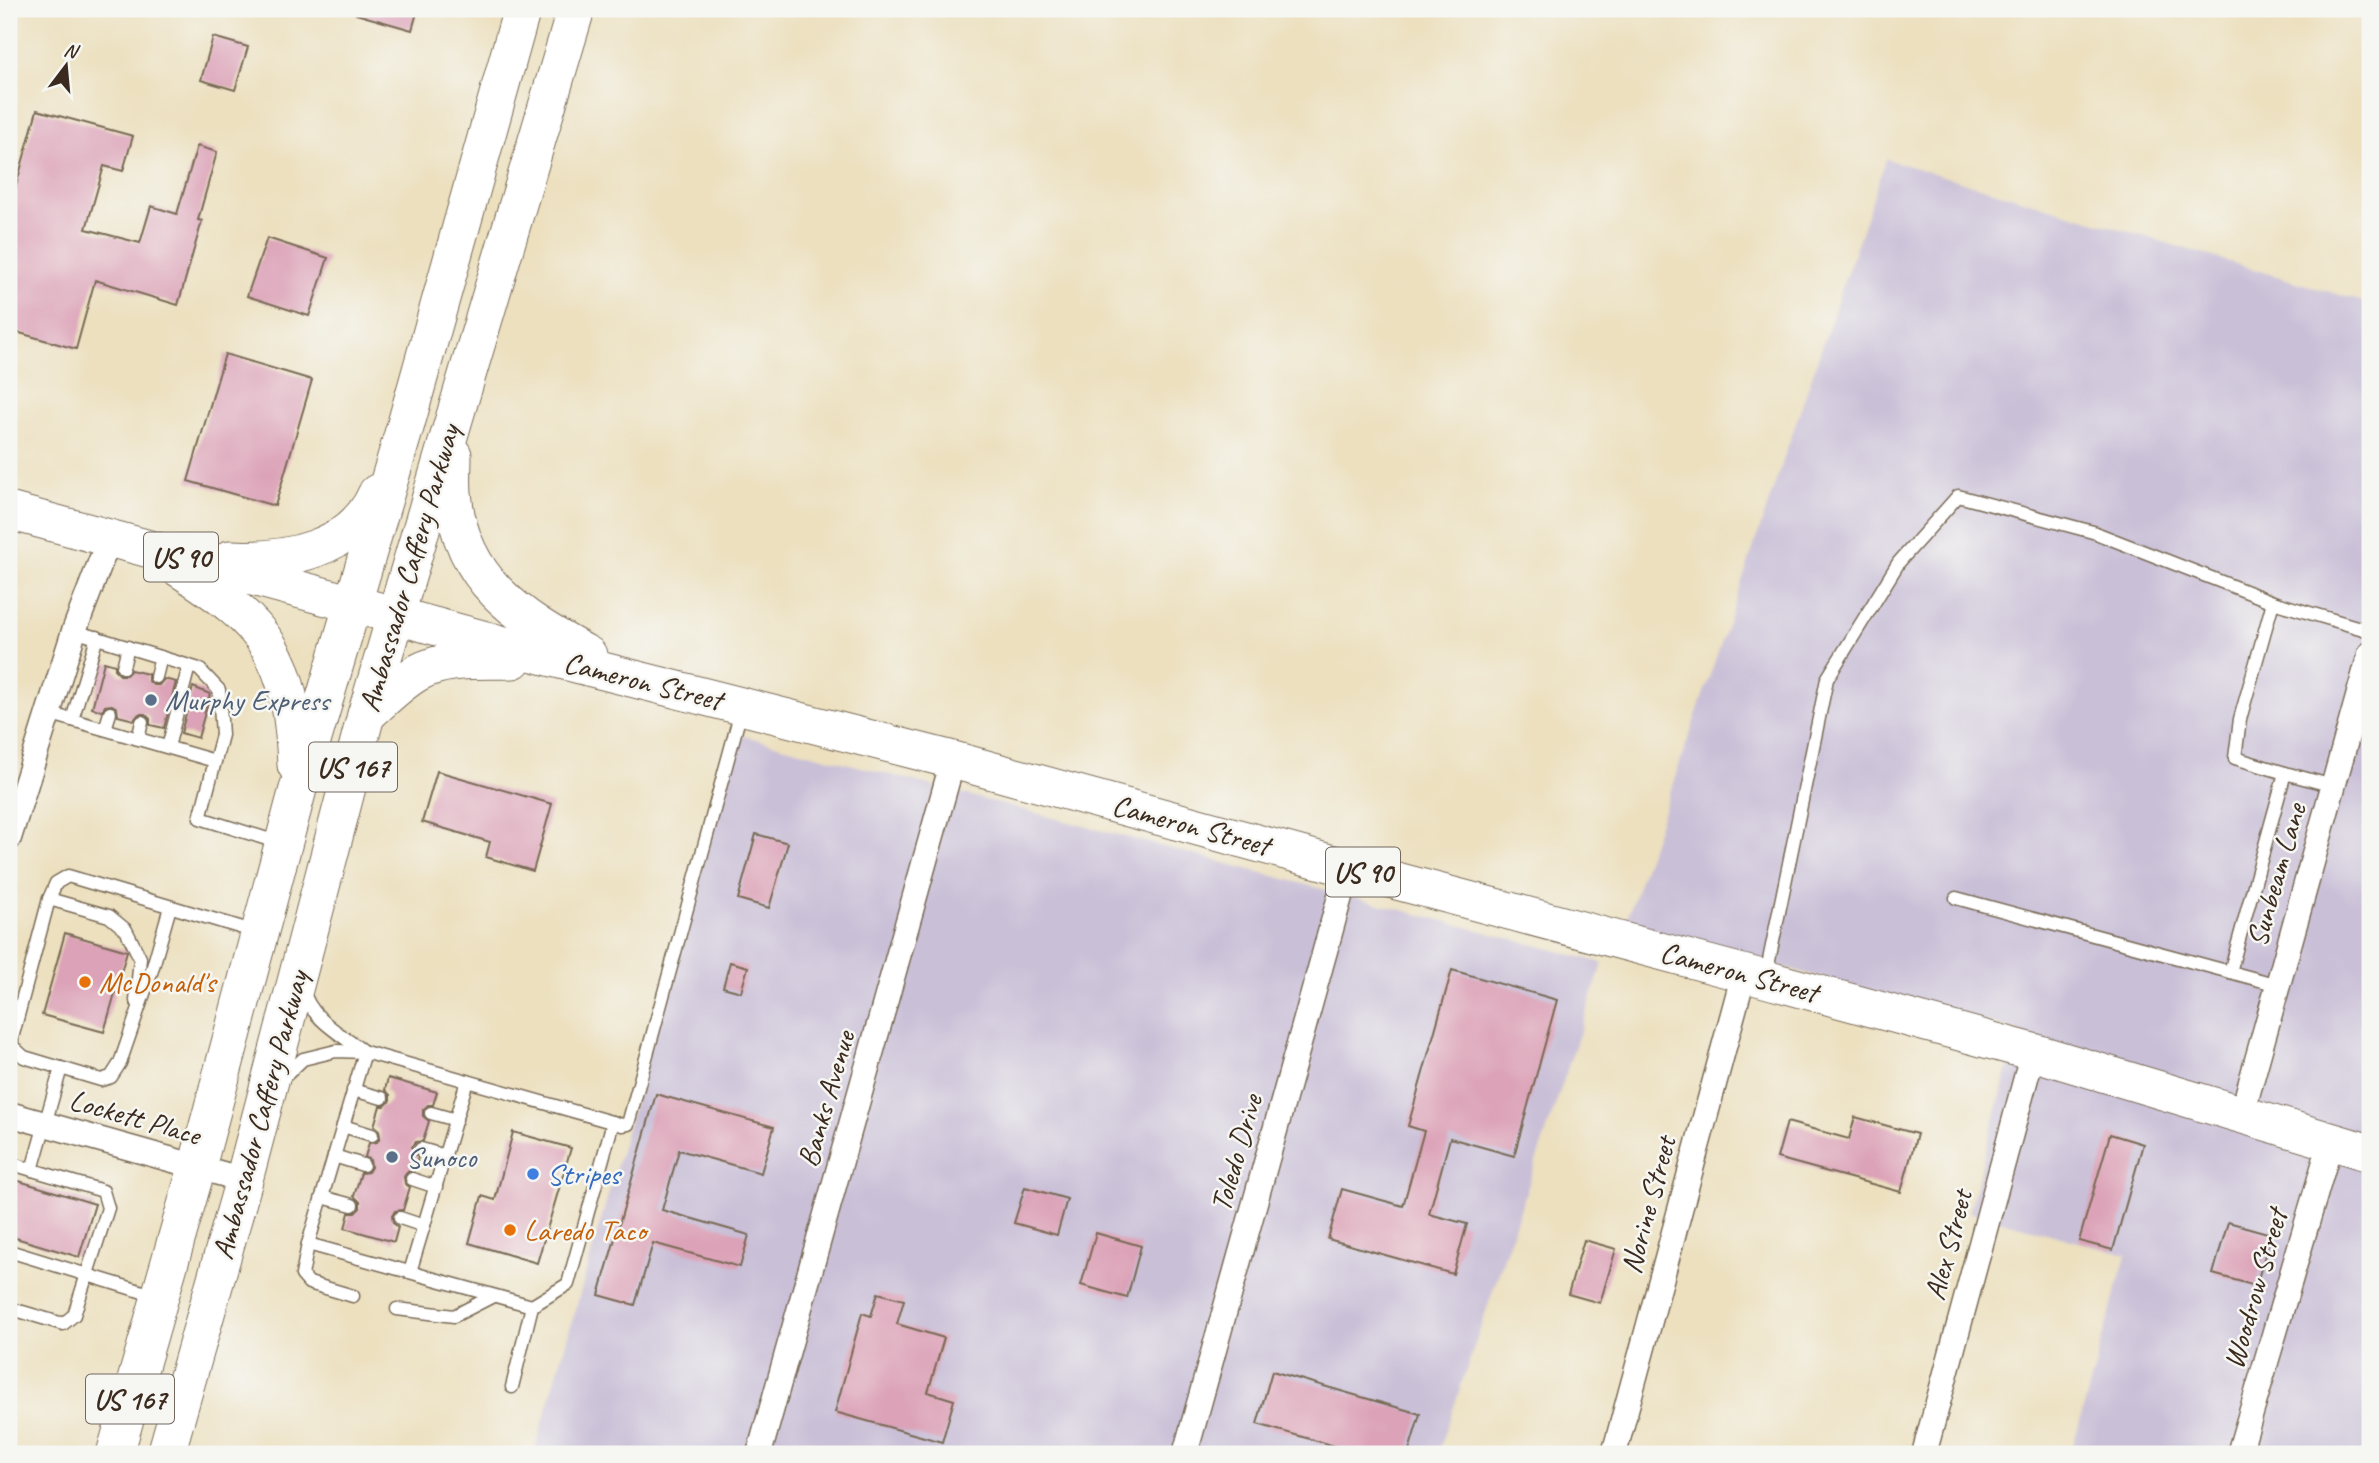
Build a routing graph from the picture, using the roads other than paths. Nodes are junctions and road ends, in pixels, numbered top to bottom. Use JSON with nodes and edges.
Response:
{"nodes":[{"id":1,"x":522,"y":9,"type":"edge"},
{"id":2,"x":576,"y":9,"type":"edge"},
{"id":3,"x":454,"y":413,"type":"junction"},
{"id":4,"x":406,"y":424,"type":"junction"},
{"id":5,"x":9,"y":511,"type":"edge"},
{"id":6,"x":110,"y":537,"type":"junction"},
{"id":7,"x":163,"y":552,"type":"junction"},
{"id":8,"x":2273,"y":602,"type":"junction"},
{"id":9,"x":352,"y":604,"type":"junction"},
{"id":10,"x":396,"y":616,"type":"junction"},
{"id":11,"x":2370,"y":631,"type":"edge"},
{"id":12,"x":85,"y":634,"type":"junction"},
{"id":13,"x":128,"y":647,"type":"junction"},
{"id":14,"x":2370,"y":654,"type":"edge"},
{"id":15,"x":161,"y":657,"type":"junction"},
{"id":16,"x":556,"y":659,"type":"junction"},
{"id":17,"x":189,"y":666,"type":"junction"},
{"id":18,"x":123,"y":667,"type":"dead end"},
{"id":19,"x":625,"y":676,"type":"junction"},
{"id":20,"x":156,"y":677,"type":"dead end"},
{"id":21,"x":742,"y":706,"type":"junction"},
{"id":22,"x":47,"y":713,"type":"junction"},
{"id":23,"x":110,"y":713,"type":"dead end"},
{"id":24,"x":366,"y":715,"type":"junction"},
{"id":25,"x":72,"y":720,"type":"junction"},
{"id":26,"x":142,"y":722,"type":"dead end"},
{"id":27,"x":105,"y":729,"type":"junction"},
{"id":28,"x":138,"y":739,"type":"junction"},
{"id":29,"x":167,"y":747,"type":"junction"},
{"id":30,"x":953,"y":760,"type":"junction"},
{"id":31,"x":215,"y":761,"type":"junction"},
{"id":32,"x":2285,"y":773,"type":"junction"},
{"id":33,"x":2333,"y":786,"type":"junction"},
{"id":34,"x":298,"y":789,"type":"junction"},
{"id":35,"x":9,"y":838,"type":"edge"},
{"id":36,"x":284,"y":844,"type":"junction"},
{"id":37,"x":1348,"y":868,"type":"junction"},
{"id":38,"x":1956,"y":898,"type":"dead end"},
{"id":39,"x":48,"y":899,"type":"junction"},
{"id":40,"x":170,"y":906,"type":"junction"},
{"id":41,"x":259,"y":933,"type":"junction"},
{"id":42,"x":299,"y":970,"type":"junction"},
{"id":43,"x":2230,"y":972,"type":"junction"},
{"id":44,"x":1755,"y":976,"type":"junction"},
{"id":45,"x":2278,"y":985,"type":"junction"},
{"id":46,"x":134,"y":1023,"type":"junction"},
{"id":47,"x":365,"y":1052,"type":"junction"},
{"id":48,"x":2034,"y":1052,"type":"junction"},
{"id":49,"x":61,"y":1068,"type":"junction"},
{"id":50,"x":467,"y":1082,"type":"junction"},
{"id":51,"x":353,"y":1090,"type":"junction"},
{"id":52,"x":267,"y":1094,"type":"junction"},
{"id":53,"x":382,"y":1098,"type":"dead end"},
{"id":54,"x":431,"y":1113,"type":"dead end"},
{"id":55,"x":9,"y":1114,"type":"edge"},
{"id":56,"x":2242,"y":1114,"type":"junction"},
{"id":57,"x":456,"y":1120,"type":"junction"},
{"id":58,"x":613,"y":1122,"type":"junction"},
{"id":59,"x":45,"y":1124,"type":"junction"},
{"id":60,"x":343,"y":1126,"type":"junction"},
{"id":61,"x":372,"y":1135,"type":"dead end"},
{"id":62,"x":2331,"y":1141,"type":"junction"},
{"id":63,"x":421,"y":1149,"type":"dead end"},
{"id":64,"x":2370,"y":1153,"type":"edge"},
{"id":65,"x":334,"y":1156,"type":"junction"},
{"id":66,"x":445,"y":1156,"type":"junction"},
{"id":67,"x":9,"y":1163,"type":"edge"},
{"id":68,"x":363,"y":1165,"type":"dead end"},
{"id":69,"x":197,"y":1167,"type":"junction"},
{"id":70,"x":32,"y":1170,"type":"junction"},
{"id":71,"x":412,"y":1179,"type":"dead end"},
{"id":72,"x":244,"y":1180,"type":"junction"},
{"id":73,"x":436,"y":1186,"type":"junction"},
{"id":74,"x":322,"y":1197,"type":"junction"},
{"id":75,"x":352,"y":1205,"type":"dead end"},
{"id":76,"x":400,"y":1218,"type":"dead end"},
{"id":77,"x":424,"y":1226,"type":"junction"},
{"id":78,"x":308,"y":1244,"type":"junction"},
{"id":79,"x":9,"y":1251,"type":"edge"},
{"id":80,"x":410,"y":1272,"type":"junction"},
{"id":81,"x":87,"y":1274,"type":"junction"},
{"id":82,"x":353,"y":1296,"type":"dead end"},
{"id":83,"x":493,"y":1296,"type":"junction"},
{"id":84,"x":160,"y":1297,"type":"junction"},
{"id":85,"x":533,"y":1306,"type":"junction"},
{"id":86,"x":9,"y":1308,"type":"edge"},
{"id":87,"x":397,"y":1309,"type":"dead end"},
{"id":88,"x":512,"y":1387,"type":"dead end"},
{"id":89,"x":115,"y":1454,"type":"edge"},
{"id":90,"x":166,"y":1454,"type":"edge"},
{"id":91,"x":759,"y":1454,"type":"edge"},
{"id":92,"x":1185,"y":1454,"type":"edge"},
{"id":93,"x":1614,"y":1454,"type":"edge"},
{"id":94,"x":1924,"y":1454,"type":"edge"},
{"id":95,"x":2239,"y":1454,"type":"edge"}],
"edges":[{"from":1,"to":4,"type":"main road","name":"Ambassador Caffery Parkway","number":"US 167"},
{"from":2,"to":3,"type":"main road","name":"Ambassador Caffery Parkway","number":"US 167"},
{"from":3,"to":10,"type":"main road","name":"Ambassador Caffery Parkway","number":"US 167"},
{"from":3,"to":19,"type":"main road"},
{"from":4,"to":7,"type":"main road"},
{"from":4,"to":9,"type":"main road","name":"Ambassador Caffery Parkway","number":"US 167"},
{"from":5,"to":6,"type":"main road","name":"Cameron Street","number":"US 90"},
{"from":6,"to":7,"type":"main road","name":"Cameron Street","number":"US 90"},
{"from":6,"to":12,"type":"street"},
{"from":7,"to":9,"type":"main road","name":"Cameron Street","number":"US 90"},
{"from":7,"to":34,"type":"main road"},
{"from":8,"to":11,"type":"lane"},
{"from":8,"to":32,"type":"lane"},
{"from":8,"to":44,"type":"lane"},
{"from":9,"to":10,"type":"main road","name":"Cameron Street","number":"US 90"},
{"from":9,"to":34,"type":"main road","name":"Ambassador Caffery Parkway","number":"US 167"},
{"from":10,"to":16,"type":"main road","name":"Cameron Street","number":"US 90"},
{"from":10,"to":24,"type":"main road","name":"Ambassador Caffery Parkway","number":"US 167"},
{"from":12,"to":13,"type":"lane"},
{"from":12,"to":22,"type":"street"},
{"from":12,"to":25,"type":"lane"},
{"from":13,"to":15,"type":"lane"},
{"from":13,"to":18,"type":"lane"},
{"from":14,"to":33,"type":"street","name":"Sunbeam Lane"},
{"from":15,"to":17,"type":"lane"},
{"from":15,"to":20,"type":"lane"},
{"from":16,"to":19,"type":"main road","name":"Cameron Street","number":"US 90"},
{"from":16,"to":24,"type":"main road"},
{"from":17,"to":29,"type":"lane"},
{"from":17,"to":31,"type":"lane"},
{"from":19,"to":21,"type":"main road","name":"Cameron Street","number":"US 90"},
{"from":21,"to":30,"type":"main road","name":"Cameron Street","number":"US 90"},
{"from":21,"to":58,"type":"lane"},
{"from":22,"to":25,"type":"lane"},
{"from":22,"to":35,"type":"street"},
{"from":23,"to":27,"type":"lane"},
{"from":24,"to":42,"type":"main road","name":"Ambassador Caffery Parkway","number":"US 167"},
{"from":25,"to":27,"type":"lane"},
{"from":26,"to":28,"type":"lane"},
{"from":27,"to":28,"type":"lane"},
{"from":28,"to":29,"type":"lane"},
{"from":29,"to":31,"type":"lane"},
{"from":30,"to":37,"type":"main road","name":"Cameron Street","number":"US 90"},
{"from":30,"to":91,"type":"street","name":"Banks Avenue"},
{"from":31,"to":36,"type":"lane"},
{"from":32,"to":33,"type":"lane"},
{"from":32,"to":43,"type":"lane"},
{"from":33,"to":45,"type":"street","name":"Sunbeam Lane"},
{"from":34,"to":36,"type":"main road","name":"Ambassador Caffery Parkway","number":"US 167"},
{"from":36,"to":41,"type":"main road","name":"Ambassador Caffery Parkway","number":"US 167"},
{"from":37,"to":44,"type":"main road","name":"Cameron Street","number":"US 90"},
{"from":37,"to":92,"type":"street","name":"Toledo Drive"},
{"from":38,"to":43,"type":"lane"},
{"from":39,"to":40,"type":"lane"},
{"from":39,"to":46,"type":"lane"},
{"from":39,"to":49,"type":"lane"},
{"from":40,"to":41,"type":"lane"},
{"from":40,"to":46,"type":"lane"},
{"from":41,"to":69,"type":"main road","name":"Ambassador Caffery Parkway","number":"US 167"},
{"from":42,"to":47,"type":"lane"},
{"from":42,"to":52,"type":"main road","name":"Ambassador Caffery Parkway","number":"US 167"},
{"from":43,"to":45,"type":"lane"},
{"from":44,"to":48,"type":"main road","name":"Cameron Street","number":"US 90"},
{"from":44,"to":93,"type":"street","name":"Norine Street"},
{"from":45,"to":56,"type":"street","name":"Sunbeam Lane"},
{"from":46,"to":49,"type":"lane"},
{"from":47,"to":50,"type":"lane"},
{"from":47,"to":51,"type":"lane"},
{"from":47,"to":52,"type":"lane"},
{"from":48,"to":56,"type":"main road","name":"Cameron Street","number":"US 90"},
{"from":48,"to":94,"type":"street","name":"Alex Street"},
{"from":49,"to":59,"type":"lane"},
{"from":50,"to":57,"type":"lane"},
{"from":50,"to":58,"type":"lane"},
{"from":51,"to":53,"type":"lane"},
{"from":51,"to":60,"type":"lane"},
{"from":52,"to":72,"type":"main road","name":"Ambassador Caffery Parkway","number":"US 167"},
{"from":54,"to":57,"type":"lane"},
{"from":55,"to":59,"type":"street","name":"Lockett Place"},
{"from":56,"to":62,"type":"main road","name":"Cameron Street","number":"US 90"},
{"from":57,"to":66,"type":"lane"},
{"from":58,"to":85,"type":"lane"},
{"from":59,"to":69,"type":"street","name":"Lockett Place"},
{"from":59,"to":70,"type":"lane"},
{"from":60,"to":61,"type":"lane"},
{"from":60,"to":65,"type":"lane"},
{"from":62,"to":64,"type":"main road","name":"Cameron Street","number":"US 90"},
{"from":62,"to":95,"type":"street","name":"Woodrow Street"},
{"from":63,"to":66,"type":"lane"},
{"from":65,"to":68,"type":"lane"},
{"from":65,"to":74,"type":"lane"},
{"from":66,"to":73,"type":"lane"},
{"from":67,"to":70,"type":"lane"},
{"from":69,"to":72,"type":"street","name":"Lockett Place"},
{"from":69,"to":84,"type":"main road","name":"Ambassador Caffery Parkway","number":"US 167"},
{"from":70,"to":81,"type":"lane"},
{"from":71,"to":73,"type":"lane"},
{"from":72,"to":90,"type":"main road","name":"Ambassador Caffery Parkway","number":"US 167"},
{"from":73,"to":77,"type":"lane"},
{"from":74,"to":75,"type":"lane"},
{"from":74,"to":78,"type":"lane"},
{"from":76,"to":77,"type":"lane"},
{"from":77,"to":80,"type":"lane"},
{"from":78,"to":80,"type":"lane"},
{"from":78,"to":82,"type":"lane"},
{"from":79,"to":81,"type":"lane"},
{"from":80,"to":83,"type":"lane"},
{"from":81,"to":84,"type":"lane"},
{"from":81,"to":86,"type":"lane"},
{"from":83,"to":85,"type":"lane"},
{"from":83,"to":87,"type":"lane"},
{"from":84,"to":89,"type":"main road","name":"Ambassador Caffery Parkway","number":"US 167"},
{"from":85,"to":88,"type":"lane"}]}
